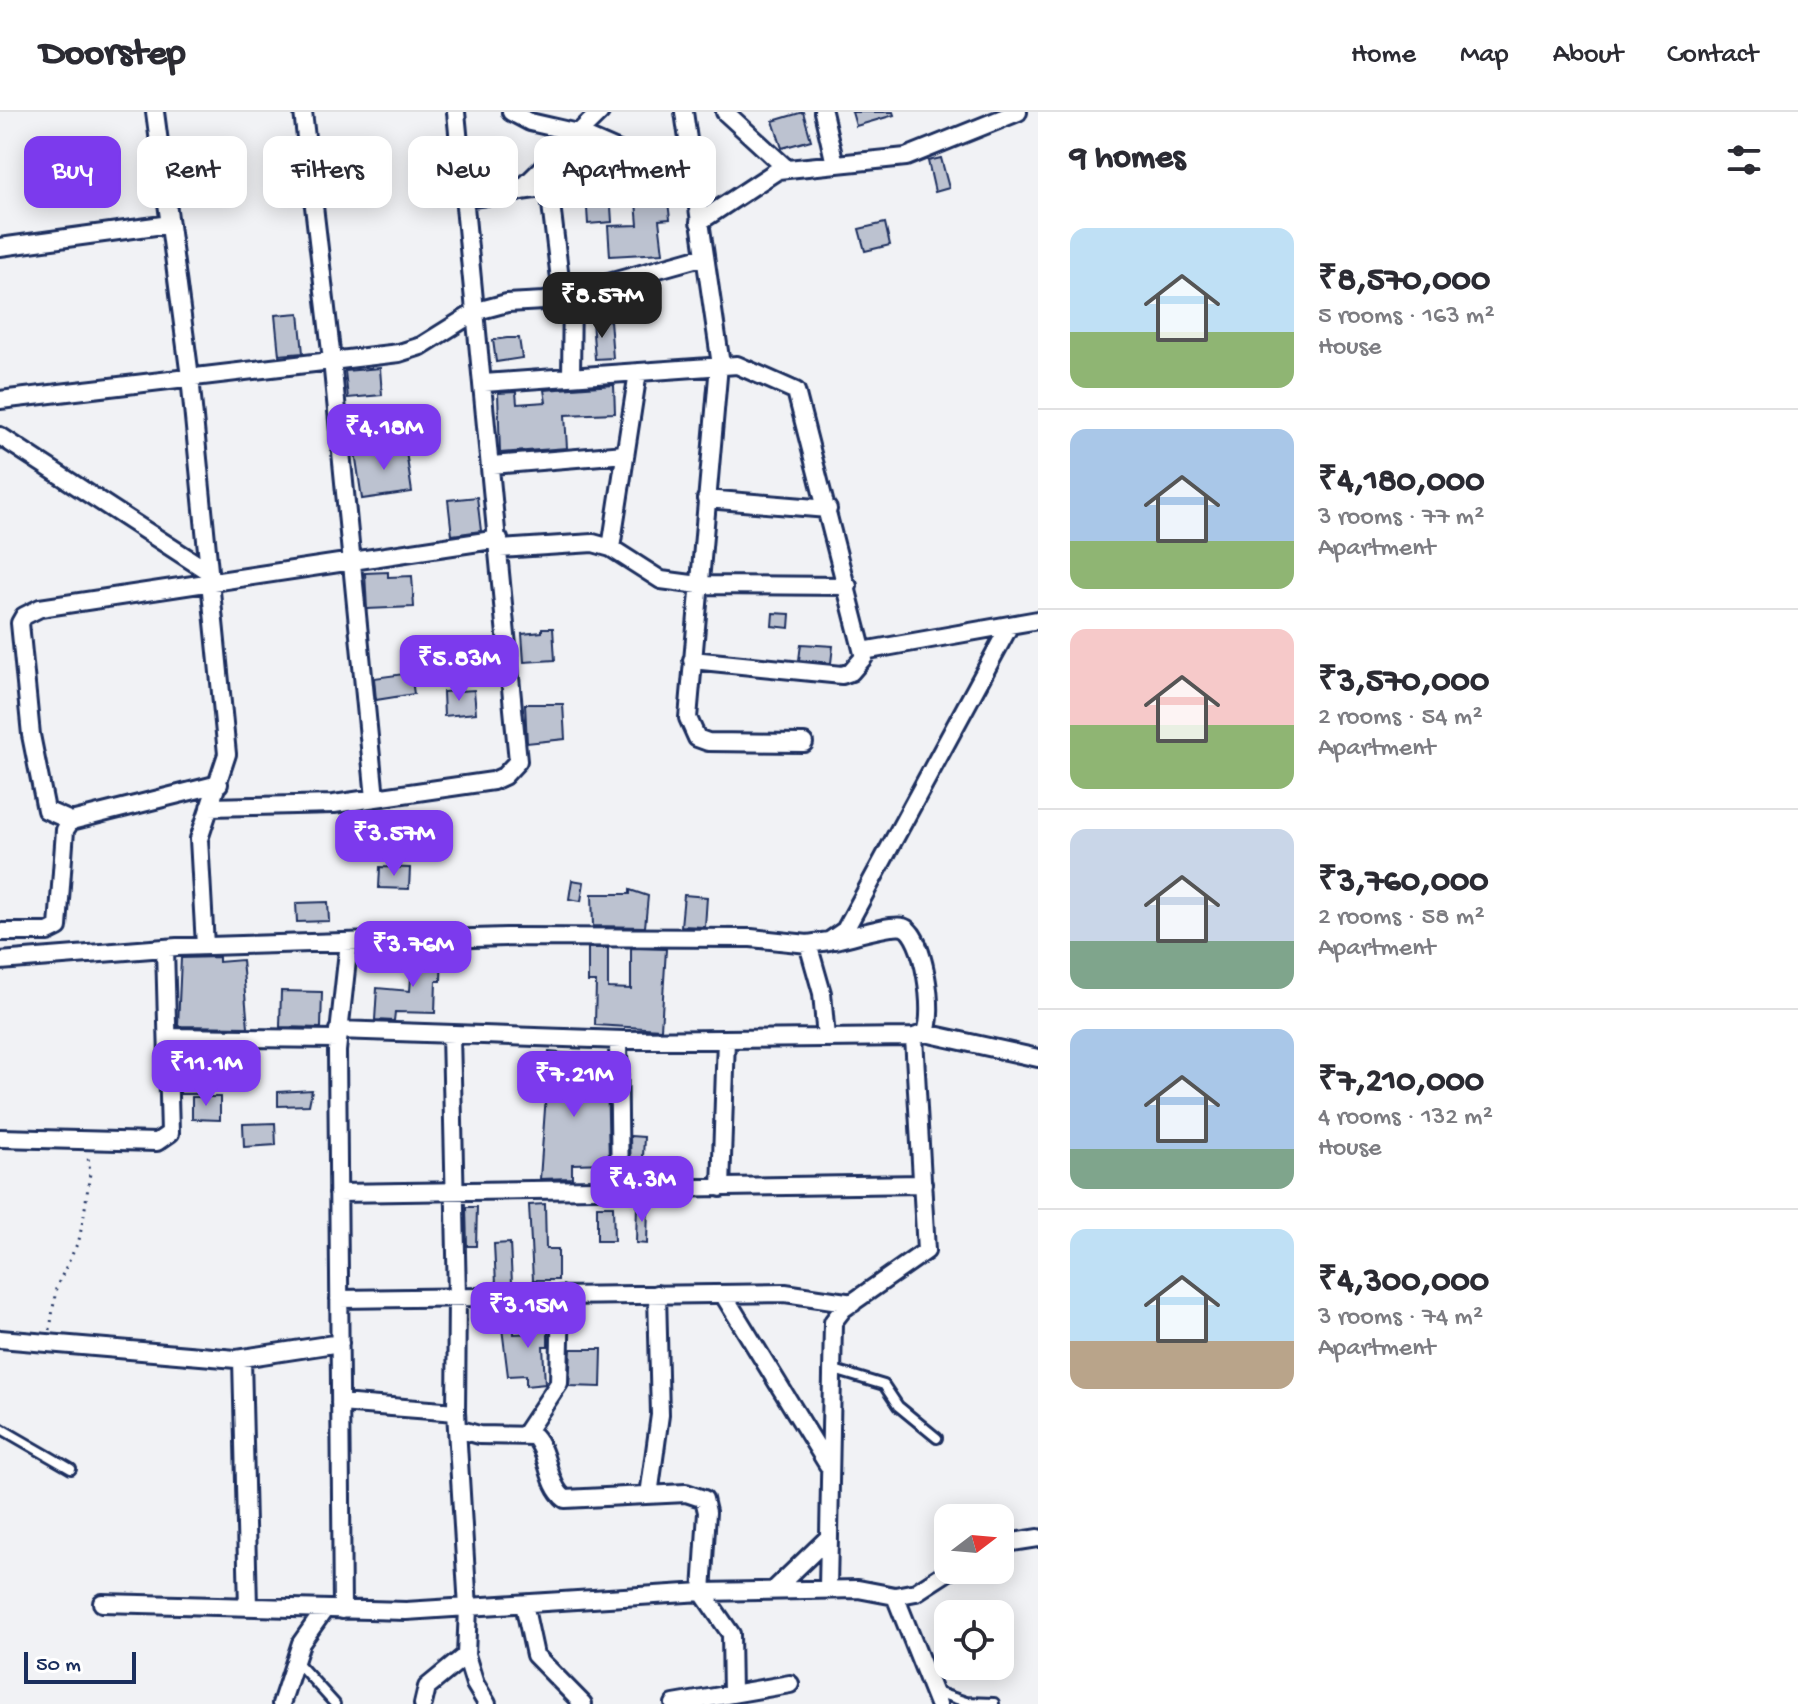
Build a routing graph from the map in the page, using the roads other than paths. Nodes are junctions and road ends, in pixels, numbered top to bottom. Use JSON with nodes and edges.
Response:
{"nodes":[{"id":1,"x":155,"y":112,"type":"edge"},
{"id":2,"x":303,"y":112,"type":"edge"},
{"id":3,"x":456,"y":112,"type":"edge"},
{"id":4,"x":511,"y":112,"type":"edge"},
{"id":5,"x":600,"y":112,"type":"edge"},
{"id":6,"x":684,"y":112,"type":"edge"},
{"id":7,"x":725,"y":112,"type":"edge"},
{"id":8,"x":823,"y":112,"type":"edge"},
{"id":9,"x":1018,"y":112,"type":"edge"},
{"id":10,"x":578,"y":133,"type":"junction"},
{"id":11,"x":458,"y":136,"type":"edge"},
{"id":12,"x":585,"y":136,"type":"edge"},
{"id":13,"x":687,"y":136,"type":"edge"},
{"id":14,"x":835,"y":164,"type":"junction"},
{"id":15,"x":786,"y":168,"type":"junction"},
{"id":16,"x":518,"y":191,"type":"edge"},
{"id":17,"x":466,"y":208,"type":"edge"},
{"id":18,"x":552,"y":208,"type":"edge"},
{"id":19,"x":697,"y":208,"type":"edge"},
{"id":20,"x":699,"y":222,"type":"junction"},
{"id":21,"x":170,"y":224,"type":"junction"},
{"id":22,"x":0,"y":247,"type":"edge"},
{"id":23,"x":705,"y":256,"type":"junction"},
{"id":24,"x":567,"y":295,"type":"junction"},
{"id":25,"x":477,"y":311,"type":"junction"},
{"id":26,"x":332,"y":360,"type":"junction"},
{"id":27,"x":720,"y":365,"type":"junction"},
{"id":28,"x":638,"y":372,"type":"junction"},
{"id":29,"x":190,"y":377,"type":"junction"},
{"id":30,"x":571,"y":377,"type":"junction"},
{"id":31,"x":484,"y":383,"type":"junction"},
{"id":32,"x":0,"y":399,"type":"edge"},
{"id":33,"x":0,"y":436,"type":"edge"},
{"id":34,"x":625,"y":454,"type":"junction"},
{"id":35,"x":492,"y":465,"type":"junction"},
{"id":36,"x":706,"y":499,"type":"junction"},
{"id":37,"x":828,"y":509,"type":"junction"},
{"id":38,"x":500,"y":544,"type":"junction"},
{"id":39,"x":611,"y":548,"type":"junction"},
{"id":40,"x":352,"y":560,"type":"junction"},
{"id":41,"x":210,"y":577,"type":"junction"},
{"id":42,"x":699,"y":585,"type":"junction"},
{"id":43,"x":848,"y":586,"type":"junction"},
{"id":44,"x":1038,"y":620,"type":"edge"},
{"id":45,"x":1010,"y":625,"type":"junction"},
{"id":46,"x":863,"y":651,"type":"junction"},
{"id":47,"x":692,"y":660,"type":"junction"},
{"id":48,"x":804,"y":743,"type":"dead end"},
{"id":49,"x":219,"y":784,"type":"junction"},
{"id":50,"x":375,"y":798,"type":"junction"},
{"id":51,"x":209,"y":807,"type":"junction"},
{"id":52,"x":71,"y":821,"type":"junction"},
{"id":53,"x":0,"y":932,"type":"edge"},
{"id":54,"x":829,"y":941,"type":"junction"},
{"id":55,"x":349,"y":942,"type":"junction"},
{"id":56,"x":808,"y":944,"type":"junction"},
{"id":57,"x":205,"y":946,"type":"junction"},
{"id":58,"x":165,"y":948,"type":"junction"},
{"id":59,"x":0,"y":961,"type":"edge"},
{"id":60,"x":451,"y":1034,"type":"junction"},
{"id":61,"x":338,"y":1035,"type":"junction"},
{"id":62,"x":920,"y":1035,"type":"junction"},
{"id":63,"x":169,"y":1037,"type":"junction"},
{"id":64,"x":826,"y":1038,"type":"junction"},
{"id":65,"x":726,"y":1039,"type":"junction"},
{"id":66,"x":618,"y":1040,"type":"junction"},
{"id":67,"x":1038,"y":1058,"type":"edge"},
{"id":68,"x":0,"y":1138,"type":"edge"},
{"id":69,"x":923,"y":1184,"type":"junction"},
{"id":70,"x":721,"y":1188,"type":"junction"},
{"id":71,"x":620,"y":1189,"type":"junction"},
{"id":72,"x":454,"y":1191,"type":"junction"},
{"id":73,"x":338,"y":1193,"type":"junction"},
{"id":74,"x":657,"y":1294,"type":"junction"},
{"id":75,"x":723,"y":1294,"type":"junction"},
{"id":76,"x":561,"y":1295,"type":"junction"},
{"id":77,"x":457,"y":1297,"type":"junction"},
{"id":78,"x":339,"y":1299,"type":"junction"},
{"id":79,"x":853,"y":1303,"type":"junction"},
{"id":80,"x":0,"y":1339,"type":"edge"},
{"id":81,"x":340,"y":1343,"type":"junction"},
{"id":82,"x":242,"y":1359,"type":"junction"},
{"id":83,"x":830,"y":1369,"type":"junction"},
{"id":84,"x":340,"y":1403,"type":"junction"},
{"id":85,"x":457,"y":1420,"type":"junction"},
{"id":86,"x":0,"y":1428,"type":"edge"},
{"id":87,"x":525,"y":1434,"type":"junction"},
{"id":88,"x":937,"y":1438,"type":"dead end"},
{"id":89,"x":828,"y":1465,"type":"junction"},
{"id":90,"x":71,"y":1469,"type":"dead end"},
{"id":91,"x":649,"y":1495,"type":"junction"},
{"id":92,"x":1038,"y":1538,"type":"edge"},
{"id":93,"x":827,"y":1539,"type":"junction"},
{"id":94,"x":1014,"y":1542,"type":"edge"},
{"id":95,"x":934,"y":1580,"type":"edge"},
{"id":96,"x":828,"y":1589,"type":"junction"},
{"id":97,"x":774,"y":1590,"type":"junction"},
{"id":98,"x":702,"y":1592,"type":"junction"},
{"id":99,"x":895,"y":1596,"type":"junction"},
{"id":100,"x":102,"y":1603,"type":"dead end"},
{"id":101,"x":524,"y":1604,"type":"junction"},
{"id":102,"x":248,"y":1607,"type":"junction"},
{"id":103,"x":468,"y":1608,"type":"junction"},
{"id":104,"x":334,"y":1610,"type":"junction"},
{"id":105,"x":466,"y":1655,"type":"junction"},
{"id":106,"x":295,"y":1660,"type":"junction"},
{"id":107,"x":790,"y":1684,"type":"dead end"},
{"id":108,"x":732,"y":1694,"type":"junction"},
{"id":109,"x":934,"y":1697,"type":"edge"},
{"id":110,"x":684,"y":1703,"type":"edge"},
{"id":111,"x":994,"y":1703,"type":"edge"},
{"id":112,"x":281,"y":1704,"type":"edge"},
{"id":113,"x":335,"y":1704,"type":"edge"},
{"id":114,"x":423,"y":1704,"type":"edge"},
{"id":115,"x":487,"y":1704,"type":"edge"},
{"id":116,"x":583,"y":1704,"type":"edge"}],
"edges":[{"from":1,"to":21,"type":"street"},
{"from":2,"to":26,"type":"street"},
{"from":3,"to":11,"type":"street"},
{"from":4,"to":10,"type":"street"},
{"from":5,"to":10,"type":"street"},
{"from":6,"to":13,"type":"street"},
{"from":7,"to":15,"type":"street"},
{"from":8,"to":14,"type":"street"},
{"from":9,"to":14,"type":"street"},
{"from":10,"to":12,"type":"street"},
{"from":10,"to":16,"type":"street"},
{"from":14,"to":15,"type":"street"},
{"from":15,"to":20,"type":"street"},
{"from":17,"to":25,"type":"street"},
{"from":18,"to":24,"type":"street"},
{"from":19,"to":20,"type":"street"},
{"from":20,"to":23,"type":"street"},
{"from":21,"to":22,"type":"street"},
{"from":21,"to":29,"type":"street"},
{"from":23,"to":24,"type":"street"},
{"from":23,"to":27,"type":"street"},
{"from":24,"to":25,"type":"street"},
{"from":24,"to":30,"type":"street"},
{"from":25,"to":26,"type":"street"},
{"from":25,"to":31,"type":"street"},
{"from":26,"to":29,"type":"street"},
{"from":26,"to":40,"type":"street"},
{"from":27,"to":28,"type":"street"},
{"from":27,"to":36,"type":"street"},
{"from":27,"to":37,"type":"street"},
{"from":28,"to":30,"type":"street"},
{"from":28,"to":34,"type":"street"},
{"from":29,"to":32,"type":"street"},
{"from":29,"to":41,"type":"street"},
{"from":30,"to":31,"type":"street"},
{"from":31,"to":35,"type":"street"},
{"from":33,"to":41,"type":"street"},
{"from":34,"to":35,"type":"street"},
{"from":34,"to":39,"type":"street"},
{"from":35,"to":38,"type":"street"},
{"from":36,"to":37,"type":"street"},
{"from":36,"to":42,"type":"street"},
{"from":37,"to":43,"type":"street"},
{"from":38,"to":39,"type":"street"},
{"from":38,"to":40,"type":"street"},
{"from":38,"to":50,"type":"street"},
{"from":39,"to":42,"type":"street"},
{"from":40,"to":41,"type":"street"},
{"from":40,"to":50,"type":"street"},
{"from":41,"to":49,"type":"street"},
{"from":41,"to":52,"type":"street"},
{"from":42,"to":43,"type":"street"},
{"from":42,"to":47,"type":"street"},
{"from":43,"to":46,"type":"street"},
{"from":44,"to":45,"type":"street"},
{"from":45,"to":46,"type":"street"},
{"from":45,"to":54,"type":"street"},
{"from":46,"to":47,"type":"street"},
{"from":47,"to":48,"type":"street"},
{"from":49,"to":51,"type":"street"},
{"from":49,"to":52,"type":"street"},
{"from":50,"to":51,"type":"street"},
{"from":51,"to":57,"type":"street"},
{"from":52,"to":53,"type":"street"},
{"from":54,"to":56,"type":"street"},
{"from":54,"to":62,"type":"street"},
{"from":55,"to":56,"type":"street"},
{"from":55,"to":57,"type":"street"},
{"from":55,"to":61,"type":"street"},
{"from":56,"to":64,"type":"street"},
{"from":57,"to":58,"type":"street"},
{"from":58,"to":59,"type":"street"},
{"from":58,"to":63,"type":"street"},
{"from":60,"to":61,"type":"street"},
{"from":60,"to":66,"type":"street"},
{"from":60,"to":72,"type":"street"},
{"from":61,"to":63,"type":"street"},
{"from":61,"to":73,"type":"street"},
{"from":62,"to":64,"type":"street"},
{"from":62,"to":67,"type":"street"},
{"from":62,"to":69,"type":"street"},
{"from":63,"to":68,"type":"street"},
{"from":64,"to":65,"type":"street"},
{"from":65,"to":66,"type":"street"},
{"from":65,"to":70,"type":"street"},
{"from":66,"to":71,"type":"street"},
{"from":69,"to":70,"type":"street"},
{"from":69,"to":79,"type":"street"},
{"from":70,"to":71,"type":"street"},
{"from":71,"to":72,"type":"street"},
{"from":72,"to":73,"type":"street"},
{"from":72,"to":77,"type":"street"},
{"from":73,"to":78,"type":"street"},
{"from":74,"to":75,"type":"street"},
{"from":74,"to":76,"type":"street"},
{"from":74,"to":91,"type":"street"},
{"from":75,"to":79,"type":"street"},
{"from":75,"to":89,"type":"street"},
{"from":76,"to":77,"type":"street"},
{"from":76,"to":87,"type":"street"},
{"from":77,"to":78,"type":"street"},
{"from":77,"to":85,"type":"street"},
{"from":78,"to":81,"type":"street"},
{"from":79,"to":83,"type":"street"},
{"from":80,"to":82,"type":"street"},
{"from":81,"to":82,"type":"street"},
{"from":81,"to":84,"type":"street"},
{"from":82,"to":102,"type":"street"},
{"from":83,"to":88,"type":"lane"},
{"from":83,"to":89,"type":"street"},
{"from":84,"to":85,"type":"street"},
{"from":84,"to":104,"type":"street"},
{"from":85,"to":87,"type":"street"},
{"from":85,"to":103,"type":"street"},
{"from":86,"to":90,"type":"lane"},
{"from":87,"to":91,"type":"street"},
{"from":89,"to":93,"type":"street"},
{"from":91,"to":98,"type":"street"},
{"from":92,"to":94,"type":"street"},
{"from":93,"to":96,"type":"street"},
{"from":93,"to":97,"type":"street"},
{"from":95,"to":99,"type":"street"},
{"from":96,"to":97,"type":"street"},
{"from":96,"to":99,"type":"street"},
{"from":97,"to":98,"type":"street"},
{"from":98,"to":101,"type":"street"},
{"from":98,"to":108,"type":"street"},
{"from":99,"to":109,"type":"street"},
{"from":100,"to":102,"type":"street"},
{"from":101,"to":103,"type":"street"},
{"from":101,"to":116,"type":"street"},
{"from":102,"to":104,"type":"street"},
{"from":103,"to":104,"type":"street"},
{"from":103,"to":105,"type":"street"},
{"from":104,"to":106,"type":"street"},
{"from":105,"to":114,"type":"street"},
{"from":105,"to":115,"type":"street"},
{"from":106,"to":112,"type":"street"},
{"from":106,"to":113,"type":"lane"},
{"from":107,"to":108,"type":"street"},
{"from":108,"to":110,"type":"street"},
{"from":109,"to":111,"type":"lane"}]}
